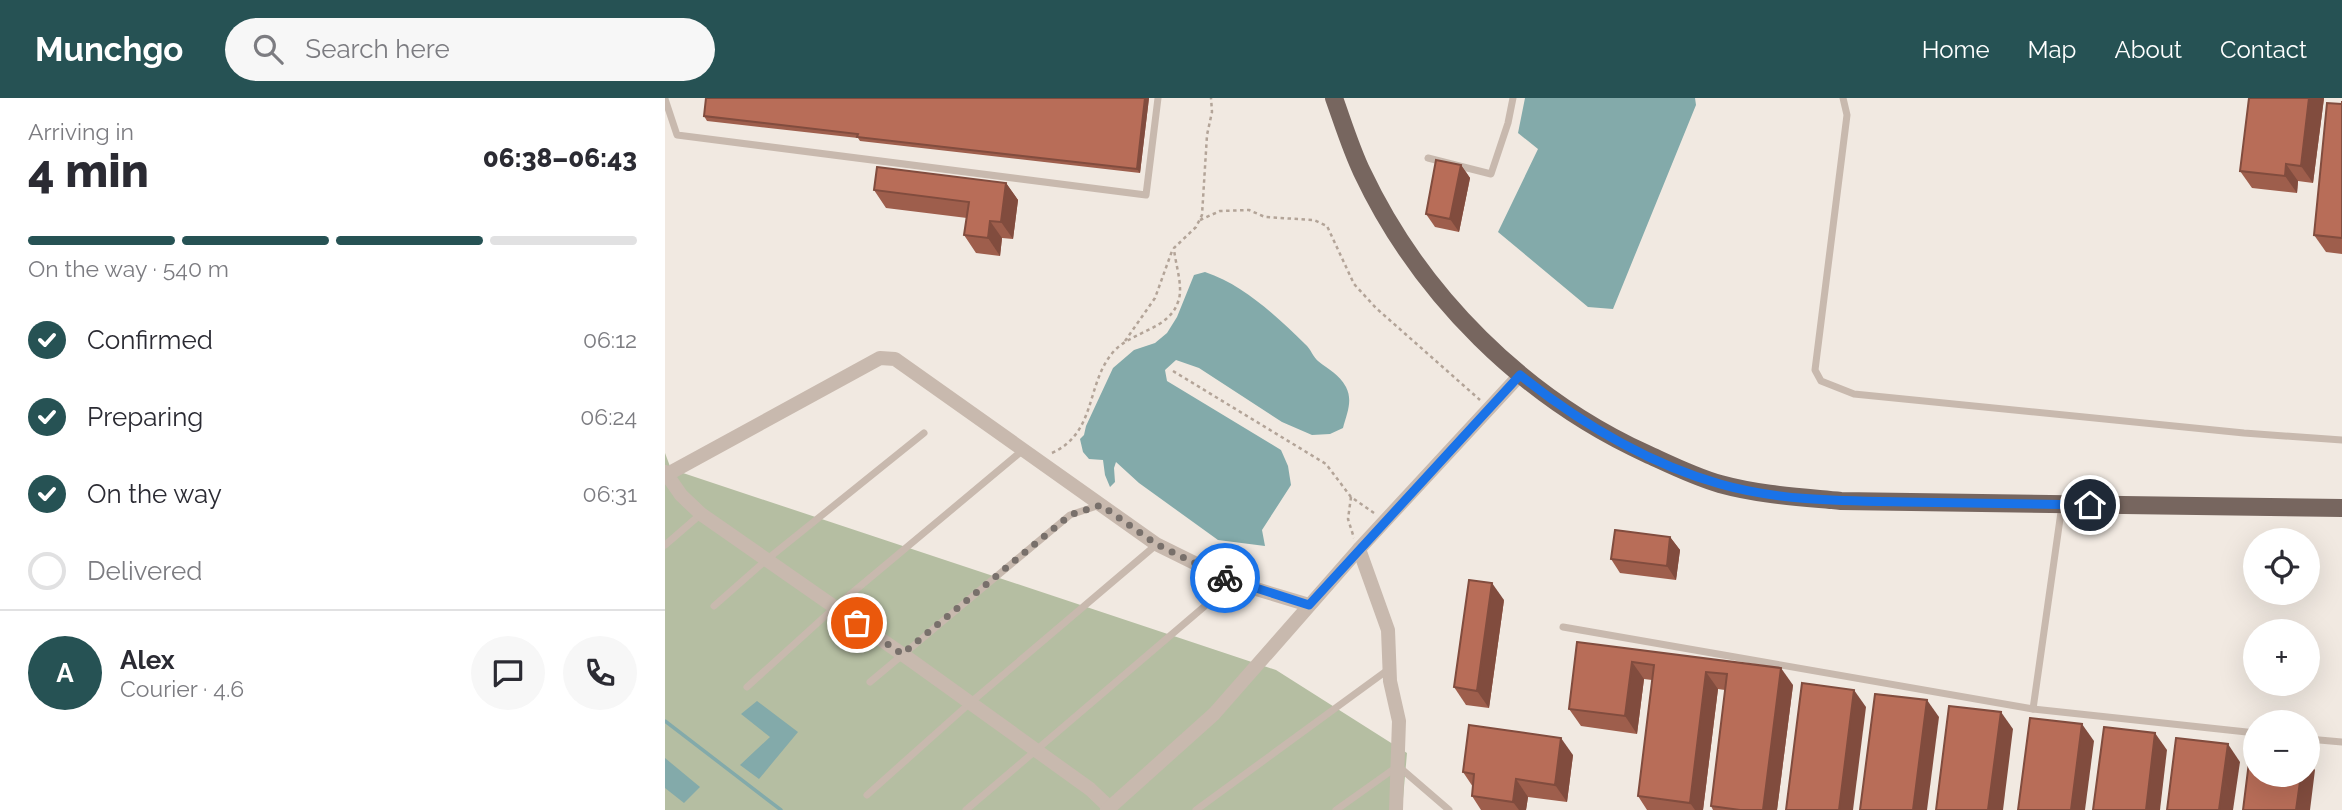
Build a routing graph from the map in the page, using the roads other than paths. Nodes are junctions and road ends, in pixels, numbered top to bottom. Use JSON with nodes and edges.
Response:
{"nodes":[{"id":1,"x":1158,"y":98,"type":"edge"},
{"id":2,"x":1334,"y":98,"type":"edge"},
{"id":3,"x":1513,"y":98,"type":"edge"},
{"id":4,"x":1843,"y":98,"type":"edge"},
{"id":5,"x":665,"y":99,"type":"edge"},
{"id":6,"x":1428,"y":158,"type":"dead end"},
{"id":7,"x":1520,"y":375,"type":"junction"},
{"id":8,"x":924,"y":433,"type":"dead end"},
{"id":9,"x":2342,"y":440,"type":"edge"},
{"id":10,"x":1027,"y":452,"type":"junction"},
{"id":11,"x":665,"y":474,"type":"edge"},
{"id":12,"x":1101,"y":505,"type":"junction"},
{"id":13,"x":2062,"y":505,"type":"junction"},
{"id":14,"x":2342,"y":508,"type":"edge"},
{"id":15,"x":701,"y":514,"type":"junction"},
{"id":16,"x":1156,"y":544,"type":"junction"},
{"id":17,"x":665,"y":545,"type":"edge"},
{"id":18,"x":1359,"y":549,"type":"junction"},
{"id":19,"x":765,"y":561,"type":"junction"},
{"id":20,"x":1233,"y":582,"type":"junction"},
{"id":21,"x":1309,"y":605,"type":"junction"},
{"id":22,"x":714,"y":606,"type":"dead end"},
{"id":23,"x":834,"y":608,"type":"junction"},
{"id":24,"x":1563,"y":627,"type":"dead end"},
{"id":25,"x":902,"y":654,"type":"junction"},
{"id":26,"x":1390,"y":668,"type":"junction"},
{"id":27,"x":870,"y":682,"type":"dead end"},
{"id":28,"x":747,"y":687,"type":"dead end"},
{"id":29,"x":970,"y":702,"type":"junction"},
{"id":30,"x":2033,"y":709,"type":"junction"},
{"id":31,"x":2243,"y":732,"type":"edge"},
{"id":32,"x":2320,"y":740,"type":"edge"},
{"id":33,"x":2342,"y":743,"type":"edge"},
{"id":34,"x":1035,"y":750,"type":"junction"},
{"id":35,"x":1398,"y":766,"type":"junction"},
{"id":36,"x":867,"y":795,"type":"dead end"},
{"id":37,"x":1109,"y":809,"type":"edge"},
{"id":38,"x":966,"y":810,"type":"edge"},
{"id":39,"x":1196,"y":810,"type":"edge"},
{"id":40,"x":1336,"y":810,"type":"edge"},
{"id":41,"x":1396,"y":810,"type":"edge"},
{"id":42,"x":1449,"y":810,"type":"edge"}],
"edges":[{"from":1,"to":5,"type":"lane"},
{"from":2,"to":7,"type":"main road"},
{"from":3,"to":6,"type":"lane"},
{"from":4,"to":9,"type":"lane"},
{"from":7,"to":13,"type":"main road"},
{"from":7,"to":18,"type":"street"},
{"from":8,"to":19,"type":"lane"},
{"from":10,"to":11,"type":"street"},
{"from":10,"to":12,"type":"street"},
{"from":10,"to":23,"type":"lane"},
{"from":11,"to":15,"type":"street"},
{"from":12,"to":16,"type":"street"},
{"from":12,"to":25,"type":"lane"},
{"from":13,"to":14,"type":"main road"},
{"from":13,"to":30,"type":"lane"},
{"from":15,"to":17,"type":"lane"},
{"from":15,"to":19,"type":"street"},
{"from":16,"to":20,"type":"street"},
{"from":16,"to":29,"type":"lane"},
{"from":18,"to":21,"type":"street"},
{"from":18,"to":26,"type":"street"},
{"from":19,"to":22,"type":"lane"},
{"from":19,"to":23,"type":"street"},
{"from":20,"to":21,"type":"street"},
{"from":20,"to":34,"type":"lane"},
{"from":21,"to":37,"type":"street"},
{"from":23,"to":25,"type":"street"},
{"from":23,"to":28,"type":"lane"},
{"from":24,"to":30,"type":"lane"},
{"from":25,"to":27,"type":"lane"},
{"from":25,"to":29,"type":"street"},
{"from":26,"to":35,"type":"street"},
{"from":26,"to":39,"type":"lane"},
{"from":29,"to":34,"type":"street"},
{"from":29,"to":36,"type":"lane"},
{"from":30,"to":31,"type":"lane"},
{"from":32,"to":33,"type":"lane"},
{"from":34,"to":37,"type":"street"},
{"from":34,"to":38,"type":"lane"},
{"from":35,"to":40,"type":"lane"},
{"from":35,"to":41,"type":"street"},
{"from":35,"to":42,"type":"lane"}]}
